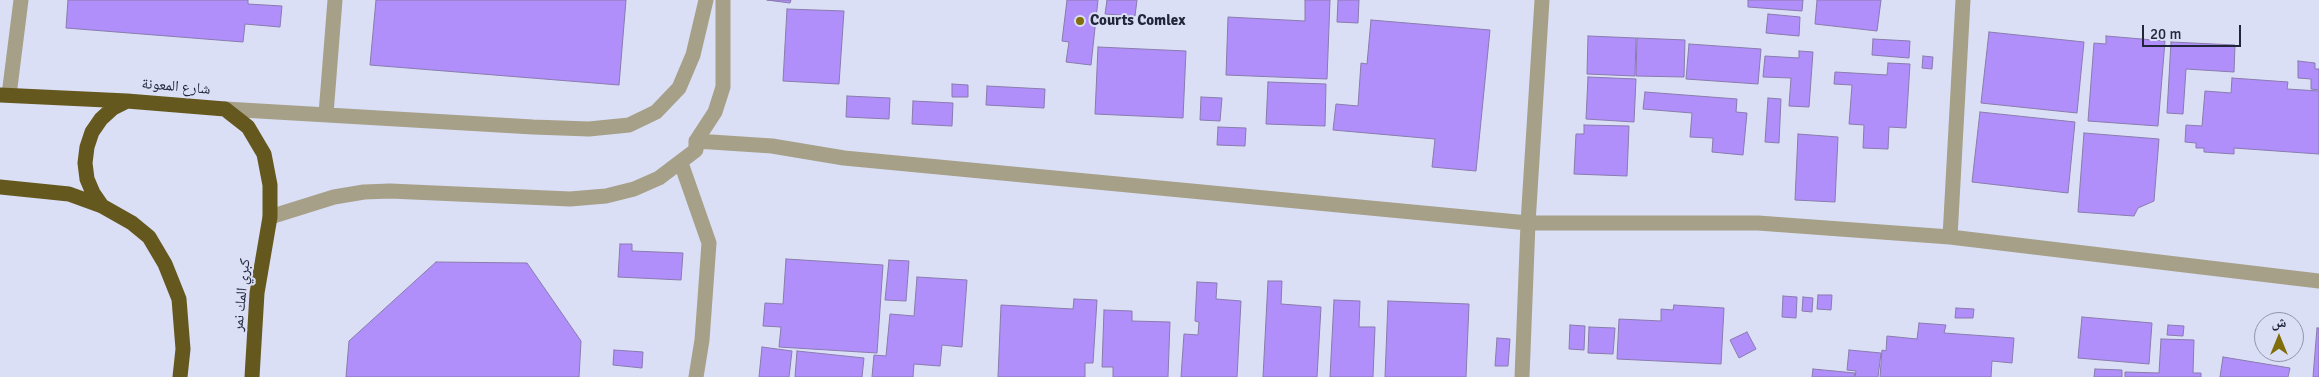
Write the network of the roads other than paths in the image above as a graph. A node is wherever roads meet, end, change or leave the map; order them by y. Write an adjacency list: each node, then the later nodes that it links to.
1 (21, 0): 7 (street)
2 (335, 0): 10 (street)
3 (706, 0): 10 (street)
4 (723, 0): 11 (street)
5 (1542, 0): 16 (street)
6 (1963, 0): 17 (street)
7 (4, 95): 8 (highway, شارع المعونة)
8 (126, 101): 9 (highway, شارع المعونة); 14 (highway)
9 (225, 109): 10 (street); 15 (highway, شارع المعونة)
10 (326, 114)
11 (696, 141): 12 (street); 16 (street)
12 (681, 163): 15 (street); 21 (street)
13 (0, 187): 14 (highway)
14 (102, 206): 19 (highway)
15 (270, 217): 20 (highway, كبري المك نمر)
16 (1528, 223): 17 (street); 22 (street)
17 (1950, 237): 18 (street)
18 (2319, 281)
19 (180, 377)
20 (252, 377)
21 (696, 377)
22 (1522, 377)

